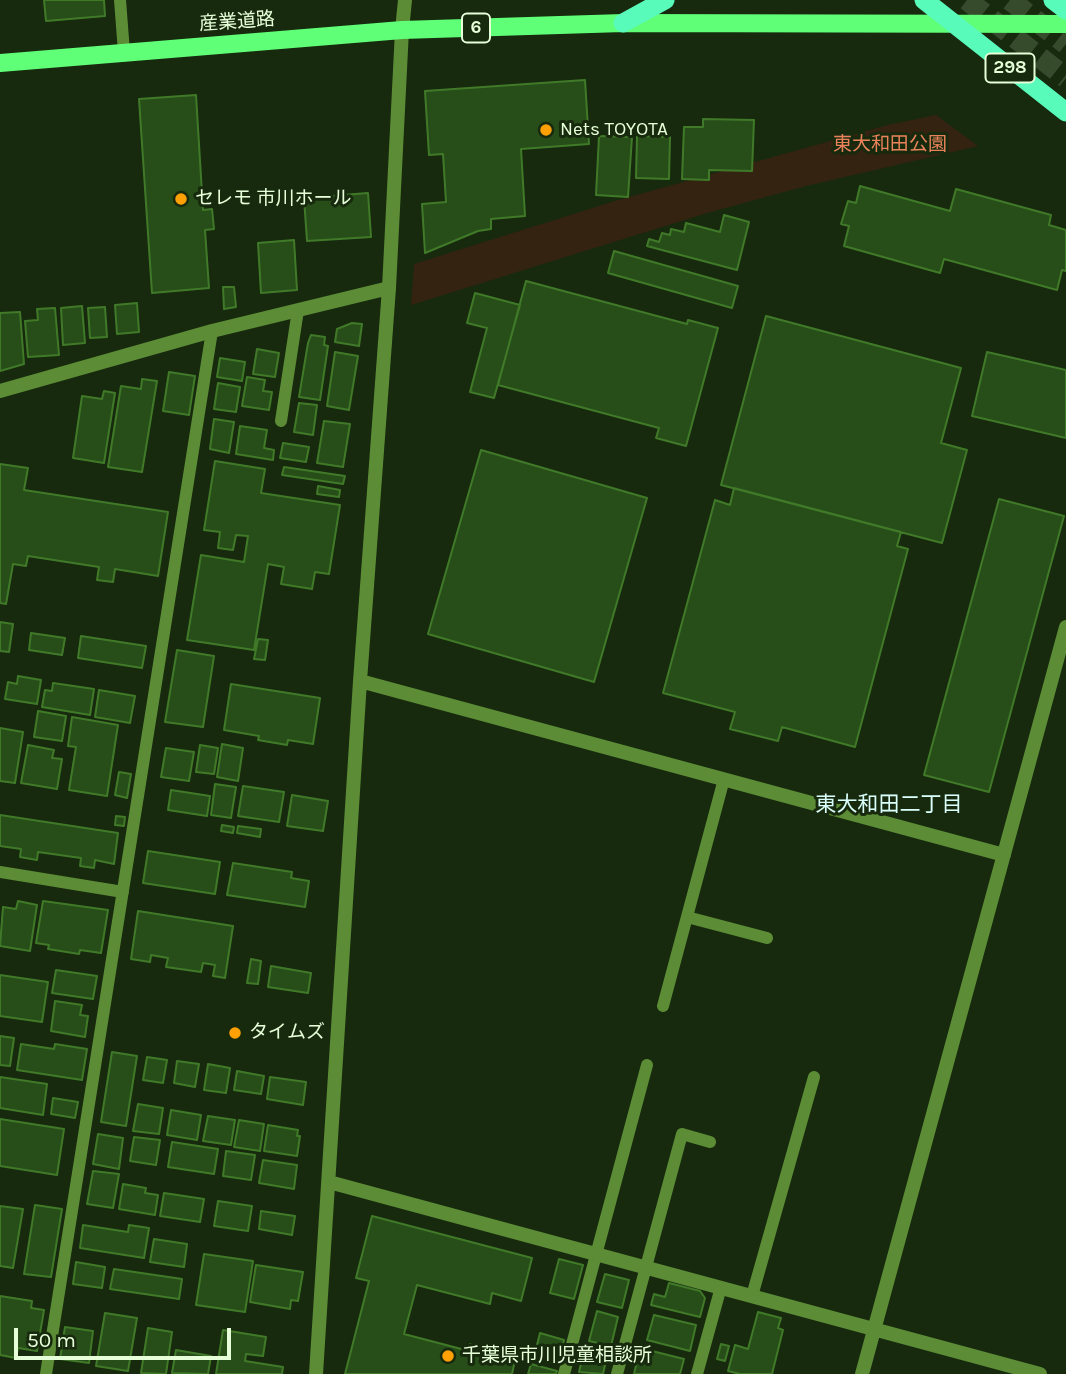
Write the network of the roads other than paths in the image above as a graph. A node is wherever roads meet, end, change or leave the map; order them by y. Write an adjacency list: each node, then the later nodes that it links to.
1 (120, 0): 11 (lane)
2 (405, 0): 10 (street)
3 (665, 0): 7 (highway)
4 (924, 0): 8 (highway, 298)
5 (1053, 0): 6 (highway)
6 (1066, 10)
7 (623, 23): 8 (main road, 産業道路 / 6); 10 (main road, 産業道路 / 6)
8 (954, 24): 9 (main road, 産業道路 / 6); 13 (highway, 298)
9 (1066, 24)
10 (402, 30): 11 (main road, 産業道路 / 6); 14 (street)
11 (124, 52): 12 (main road, 産業道路 / 6)
12 (0, 63)
13 (1066, 112)
14 (389, 288): 15 (street); 20 (street)
15 (298, 310): 16 (street); 18 (lane)
16 (212, 331): 17 (street); 24 (lane)
17 (0, 391)
18 (281, 421)
19 (1066, 627): 22 (street)
20 (360, 681): 21 (street); 31 (street)
21 (724, 779): 22 (street); 25 (lane)
22 (1004, 855): 36 (street)
23 (0, 872): 24 (lane)
24 (123, 892): 37 (lane)
25 (687, 917): 26 (lane); 27 (lane)
26 (767, 938)
27 (663, 1006)
28 (647, 1065): 32 (lane)
29 (814, 1077): 35 (lane)
30 (710, 1142): 33 (lane)
31 (329, 1182): 32 (street); 38 (street)
32 (597, 1253): 33 (street); 39 (lane)
33 (646, 1267): 34 (street); 40 (lane)
34 (721, 1287): 35 (street); 41 (lane)
35 (752, 1296): 36 (street)
36 (875, 1329): 42 (street); 43 (street)
37 (46, 1374)
38 (316, 1374)
39 (564, 1374)
40 (617, 1374)
41 (696, 1374)
42 (862, 1374)
43 (1040, 1374)

